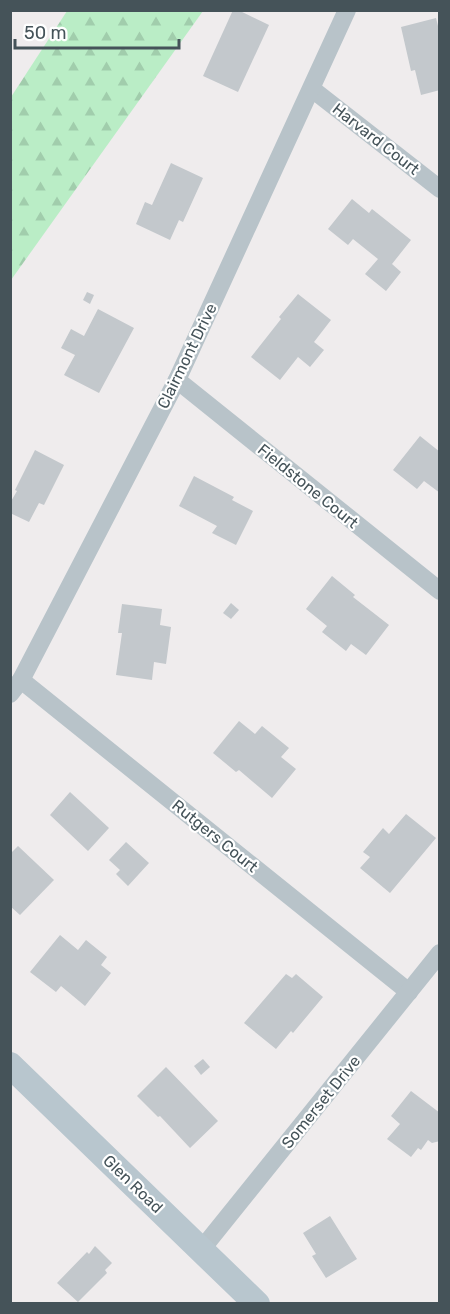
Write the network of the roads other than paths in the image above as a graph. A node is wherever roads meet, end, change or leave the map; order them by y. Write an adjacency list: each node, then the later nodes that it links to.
1 (347, 10): 2 (street, Clairmont Drive)
2 (312, 89): 3 (street, Harvard Court); 4 (street, Clairmont Drive)
3 (440, 189)
4 (177, 380): 5 (street, Fieldstone Court); 6 (street, Clairmont Drive)
5 (440, 591)
6 (16, 687): 8 (street, Rutgers Court)
7 (440, 953): 8 (street, Somerset Drive)
8 (409, 992): 10 (street, Somerset Drive)
9 (10, 1065): 10 (main road, Glen Road)
10 (201, 1250): 11 (main road, Glen Road)
11 (257, 1304)

